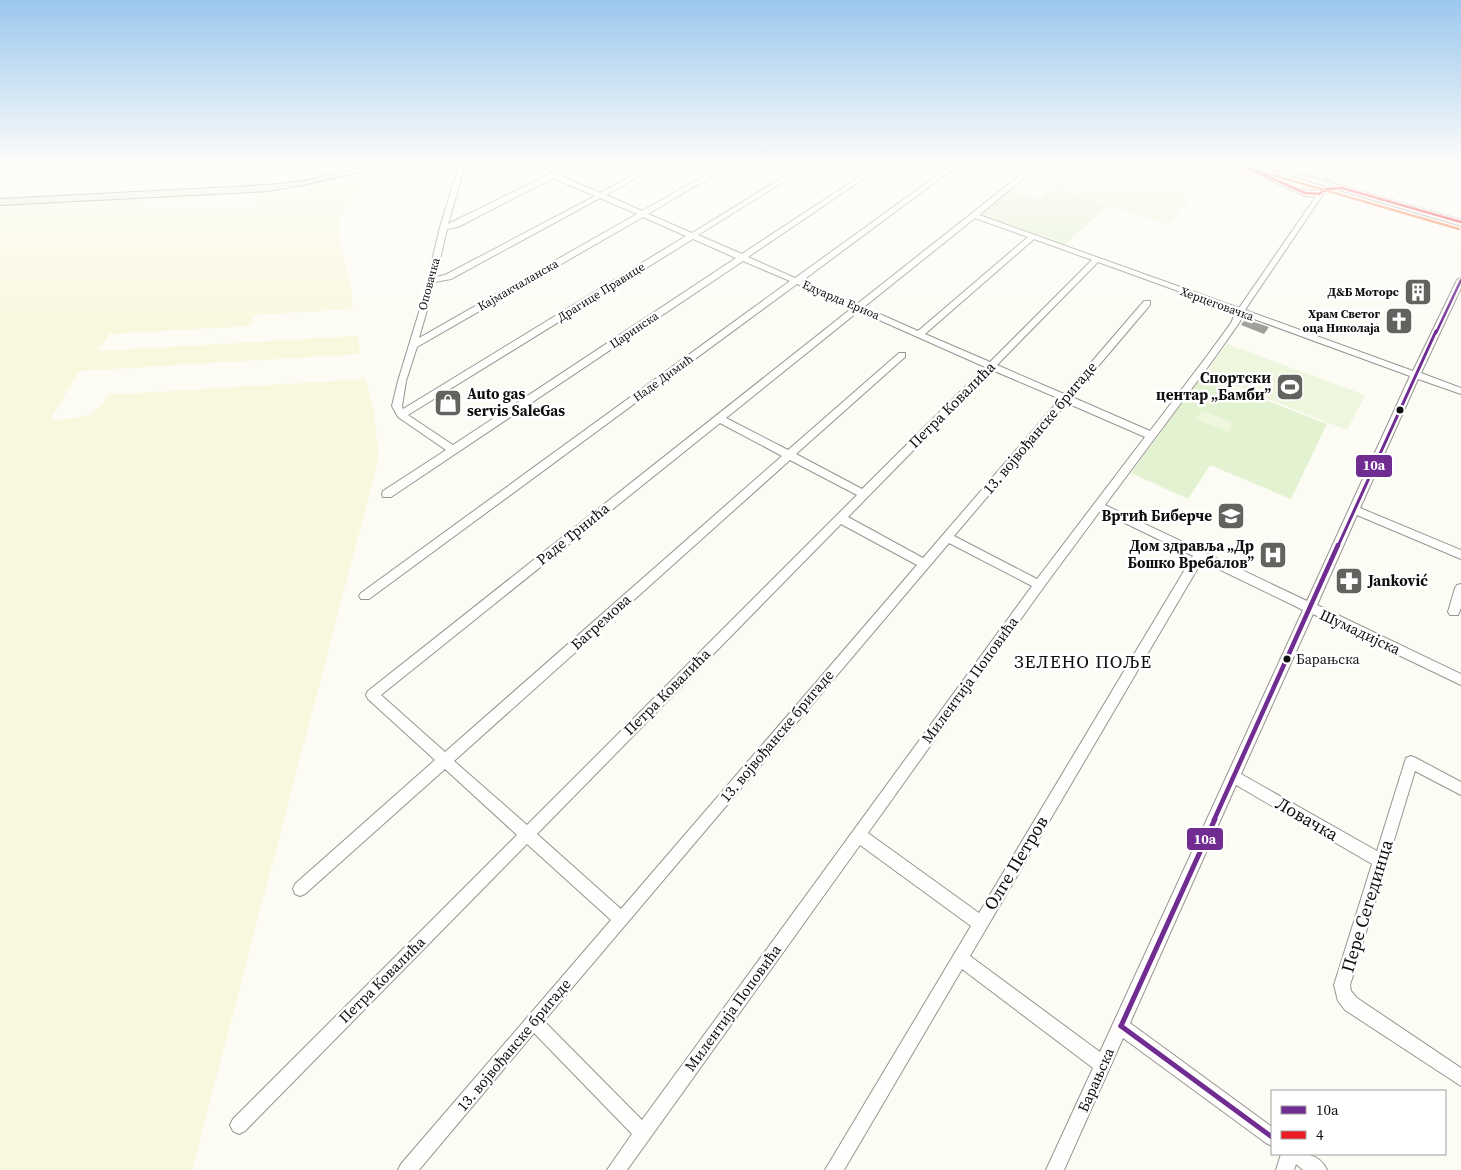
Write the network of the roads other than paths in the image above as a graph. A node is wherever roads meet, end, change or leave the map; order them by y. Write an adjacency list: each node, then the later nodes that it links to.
1 (446, 220): 12 (street, Оповачка)
2 (466, 220): 12 (street)
3 (556, 220): 18 (street)
4 (632, 220): 24 (street, Кајмакчаланска)
5 (655, 220): 13 (street, Едуарда Ериоа)
6 (719, 220): 13 (street, Драгице Правице)
7 (799, 220): 15 (street, Царинска)
8 (880, 220): 19 (street, Наде Димић)
9 (968, 220): 21 (street, Раде Трнића)
10 (987, 220): 14 (street, Херцеговачка)
11 (1303, 220): 22 (street, Милентија Поповића)
12 (444, 227): 18 (street, Оповачка)
13 (692, 236): 15 (street, Едуарда Ериоа); 30 (street, Драгице Правице)
14 (1033, 236): 16 (street, Херцеговачка); 23 (street)
15 (742, 257): 19 (street, Едуарда Ериоа); 33 (street, Царинска)
16 (1096, 260): 22 (street, Херцеговачка); 26 (street, Петра Ковалића)
17 (1461, 280): 27 (street, Барањска)
18 (431, 281): 24 (street, Оповачка)
19 (796, 281): 21 (street, Едуарда Ериоа); 46 (street, Наде Димић)
20 (1147, 303): 29 (street, 13. војвођанске бригаде)
21 (858, 308): 23 (street, Едуарда Ериоа); 31 (street, Раде Трнића)
22 (1240, 312): 27 (street, Херцеговачка); 32 (street, Милентија Поповића)
23 (920, 334): 26 (street, Едуарда Ериоа)
24 (412, 346): 30 (street, Оповачка)
25 (902, 355): 34 (street, Багремова)
26 (991, 366): 29 (street, Едуарда Ериоа); 36 (street, Петра Ковалића)
27 (1416, 374): 28 (street, Херцеговачка); 38 (street, Барањска)
28 (1461, 391)
29 (1066, 398): 32 (street, Едуарда Ериоа); 40 (street, 13. војвођанске бригаде)
30 (400, 415): 33 (street)
31 (719, 418): 34 (street); 50 (street, Раде Трнића)
32 (1152, 436): 37 (street, Милентија Поповића)
33 (453, 450): 35 (street, Царинска)
34 (789, 455): 36 (street); 50 (street, Багремова)
35 (387, 494)
36 (863, 494): 39 (street, Петра Ковалића)
37 (1098, 506): 42 (street, Шумадијска); 44 (street, Милентија Поповића)
38 (1354, 510): 41 (street); 47 (street, Барањска)
39 (840, 518): 43 (street); 53 (street, Петра Ковалића)
40 (947, 537): 43 (street, 13. војвођанске бригаде); 44 (street)
41 (1461, 555)
42 (1199, 556): 47 (street, Шумадијска); 58 (street, Олге Петров)
43 (924, 564): 57 (street, 13. војвођанске бригаде)
44 (1039, 585): 54 (street, Милентија Поповића)
45 (1461, 588): 48 (street)
46 (365, 596)
47 (1309, 608): 49 (street, Шумадијска); 51 (street, Барањска)
48 (1454, 612)
49 (1461, 680)
50 (445, 760): 53 (street, Раде Трнића); 56 (street, Багремова)
51 (1234, 776): 55 (street, Ловачка); 61 (street, Барањска)
52 (1461, 789): 55 (street, Пере Сегединца)
53 (527, 834): 57 (street, Раде Трнића); 64 (street, Петра Ковалића)
54 (858, 835): 58 (street); 65 (street, Милентија Поповића)
55 (1381, 861): 63 (street, Пере Сегединца)
56 (300, 889)
57 (622, 918): 60 (street, 13. војвођанске бригаде)
58 (980, 923): 59 (street, Олге Петров)
59 (960, 958): 62 (street); 71 (street, Олге Петров)
60 (534, 1022): 65 (street); 69 (street, 13. војвођанске бригаде)
61 (1121, 1026): 62 (street, Барањска); 66 (street)
62 (1103, 1065): 72 (street, Барањска)
63 (1461, 1078)
64 (239, 1125)
65 (643, 1133): 70 (street, Милентија Поповића)
66 (1271, 1136)
67 (1290, 1155): 73 (street)
68 (1297, 1155): 74 (street)
69 (407, 1170)
70 (616, 1170)
71 (834, 1170)
72 (1055, 1170)
73 (1285, 1170)
74 (1318, 1170)

